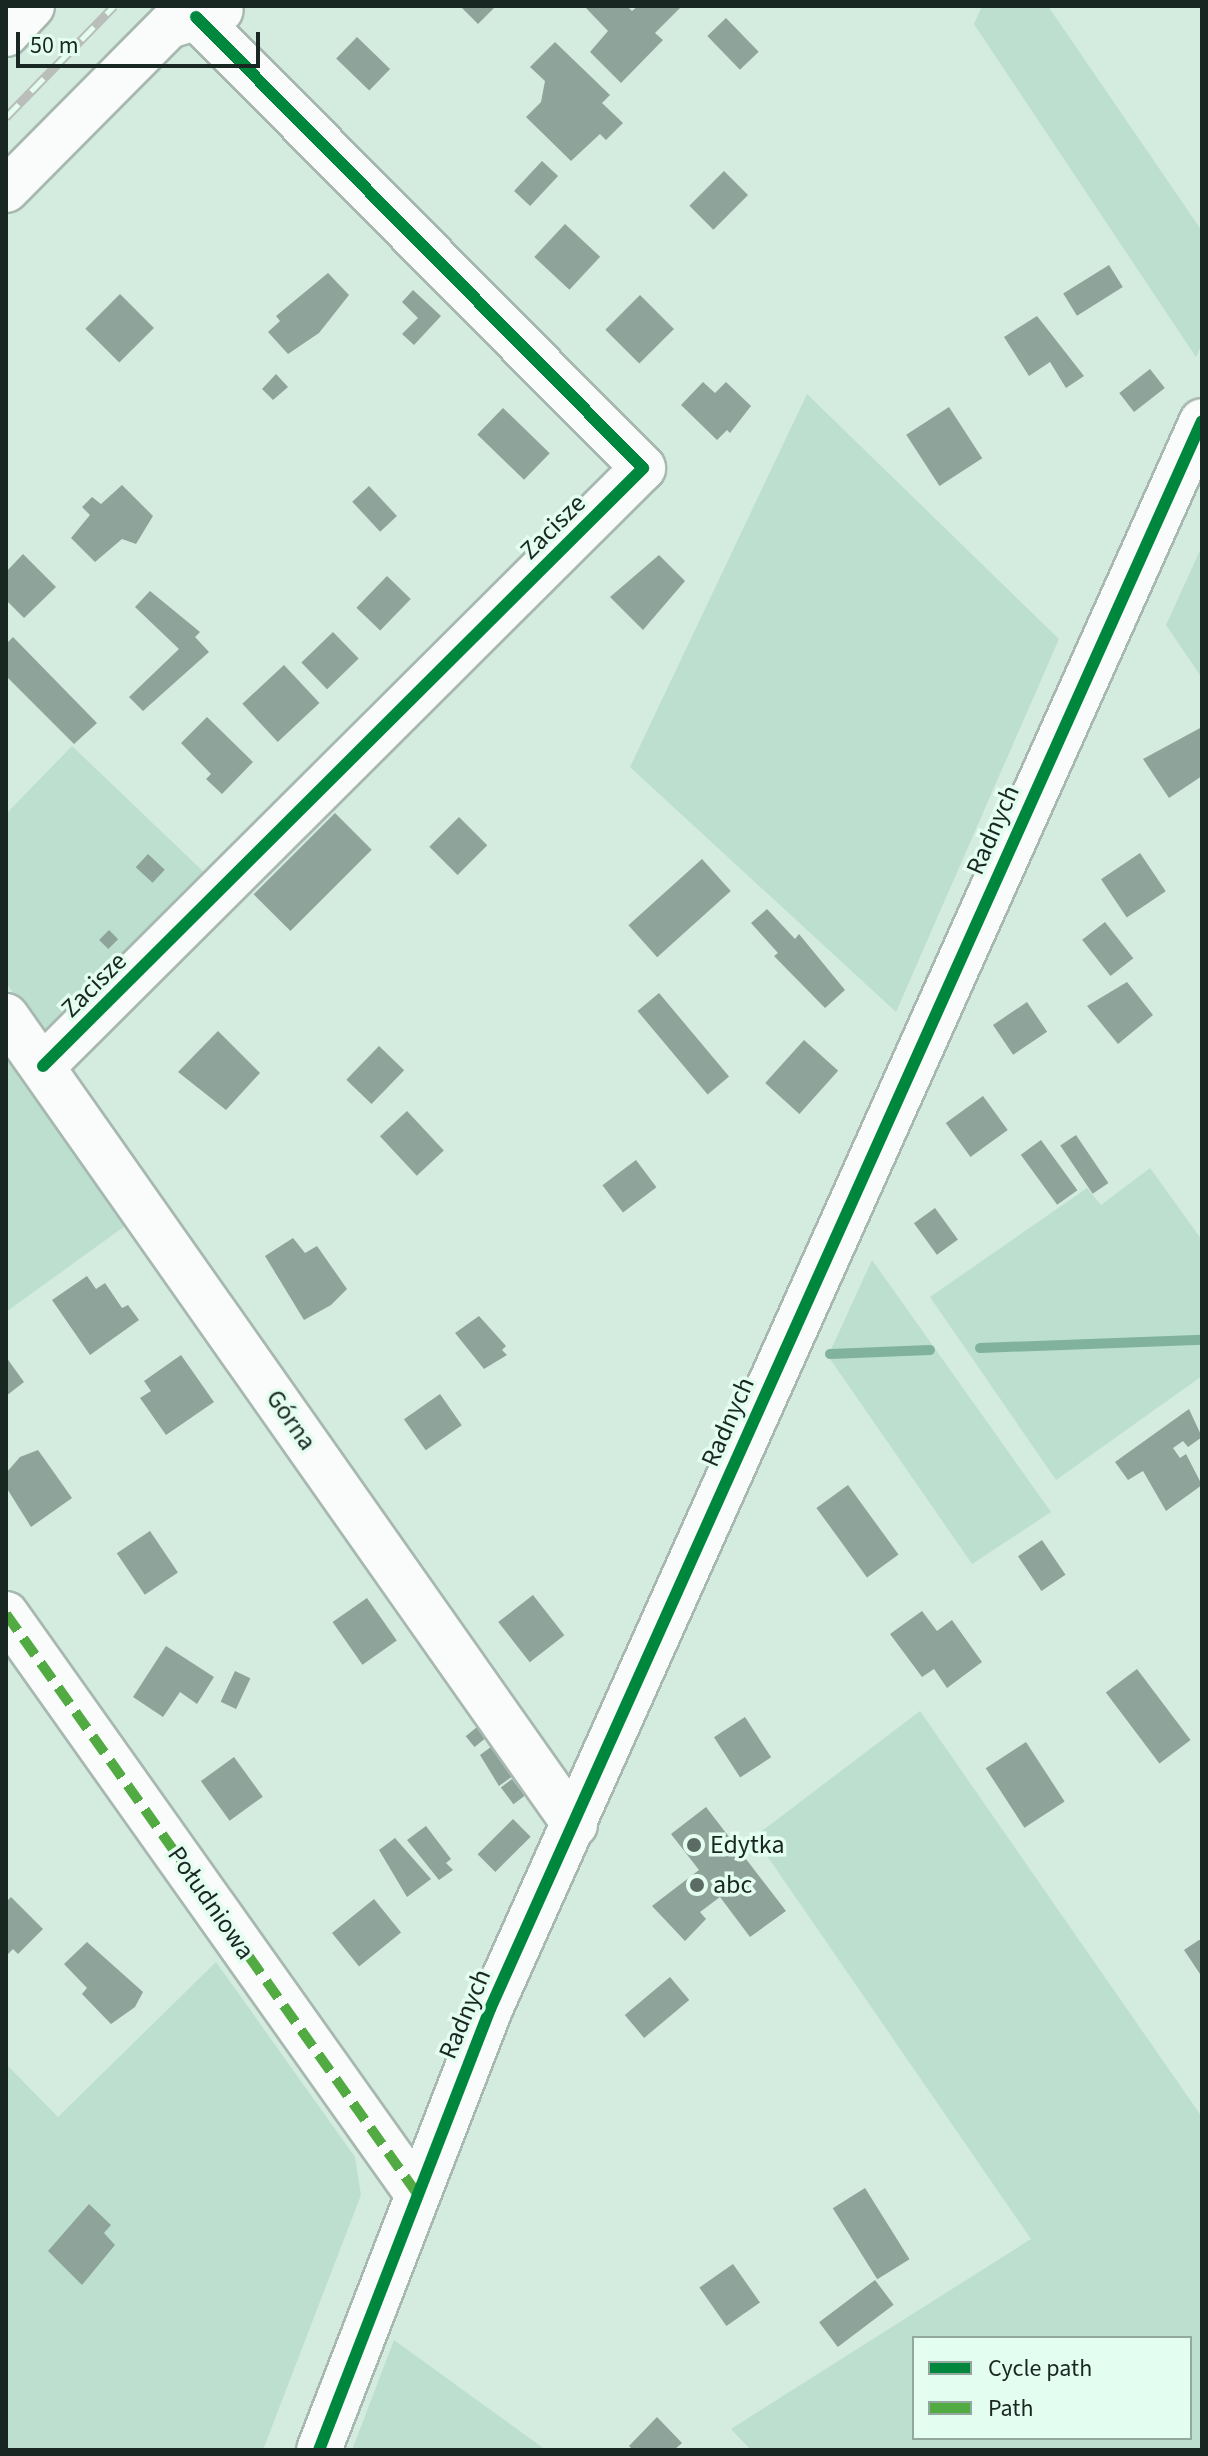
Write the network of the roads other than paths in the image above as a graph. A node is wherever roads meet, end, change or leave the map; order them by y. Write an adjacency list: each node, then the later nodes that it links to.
1 (32, 6): 3 (street)
2 (211, 12): 4 (street); 7 (street, Zacisze)
3 (6, 34)
4 (6, 190)
5 (1202, 421): 9 (street, Radnych)
6 (6, 1016): 7 (street, Górna)
7 (43, 1066): 9 (street, Górna)
8 (6, 1614): 10 (street, Południowa)
9 (575, 1825): 10 (street, Radnych)
10 (416, 2192): 11 (street, Radnych)
11 (319, 2450)

